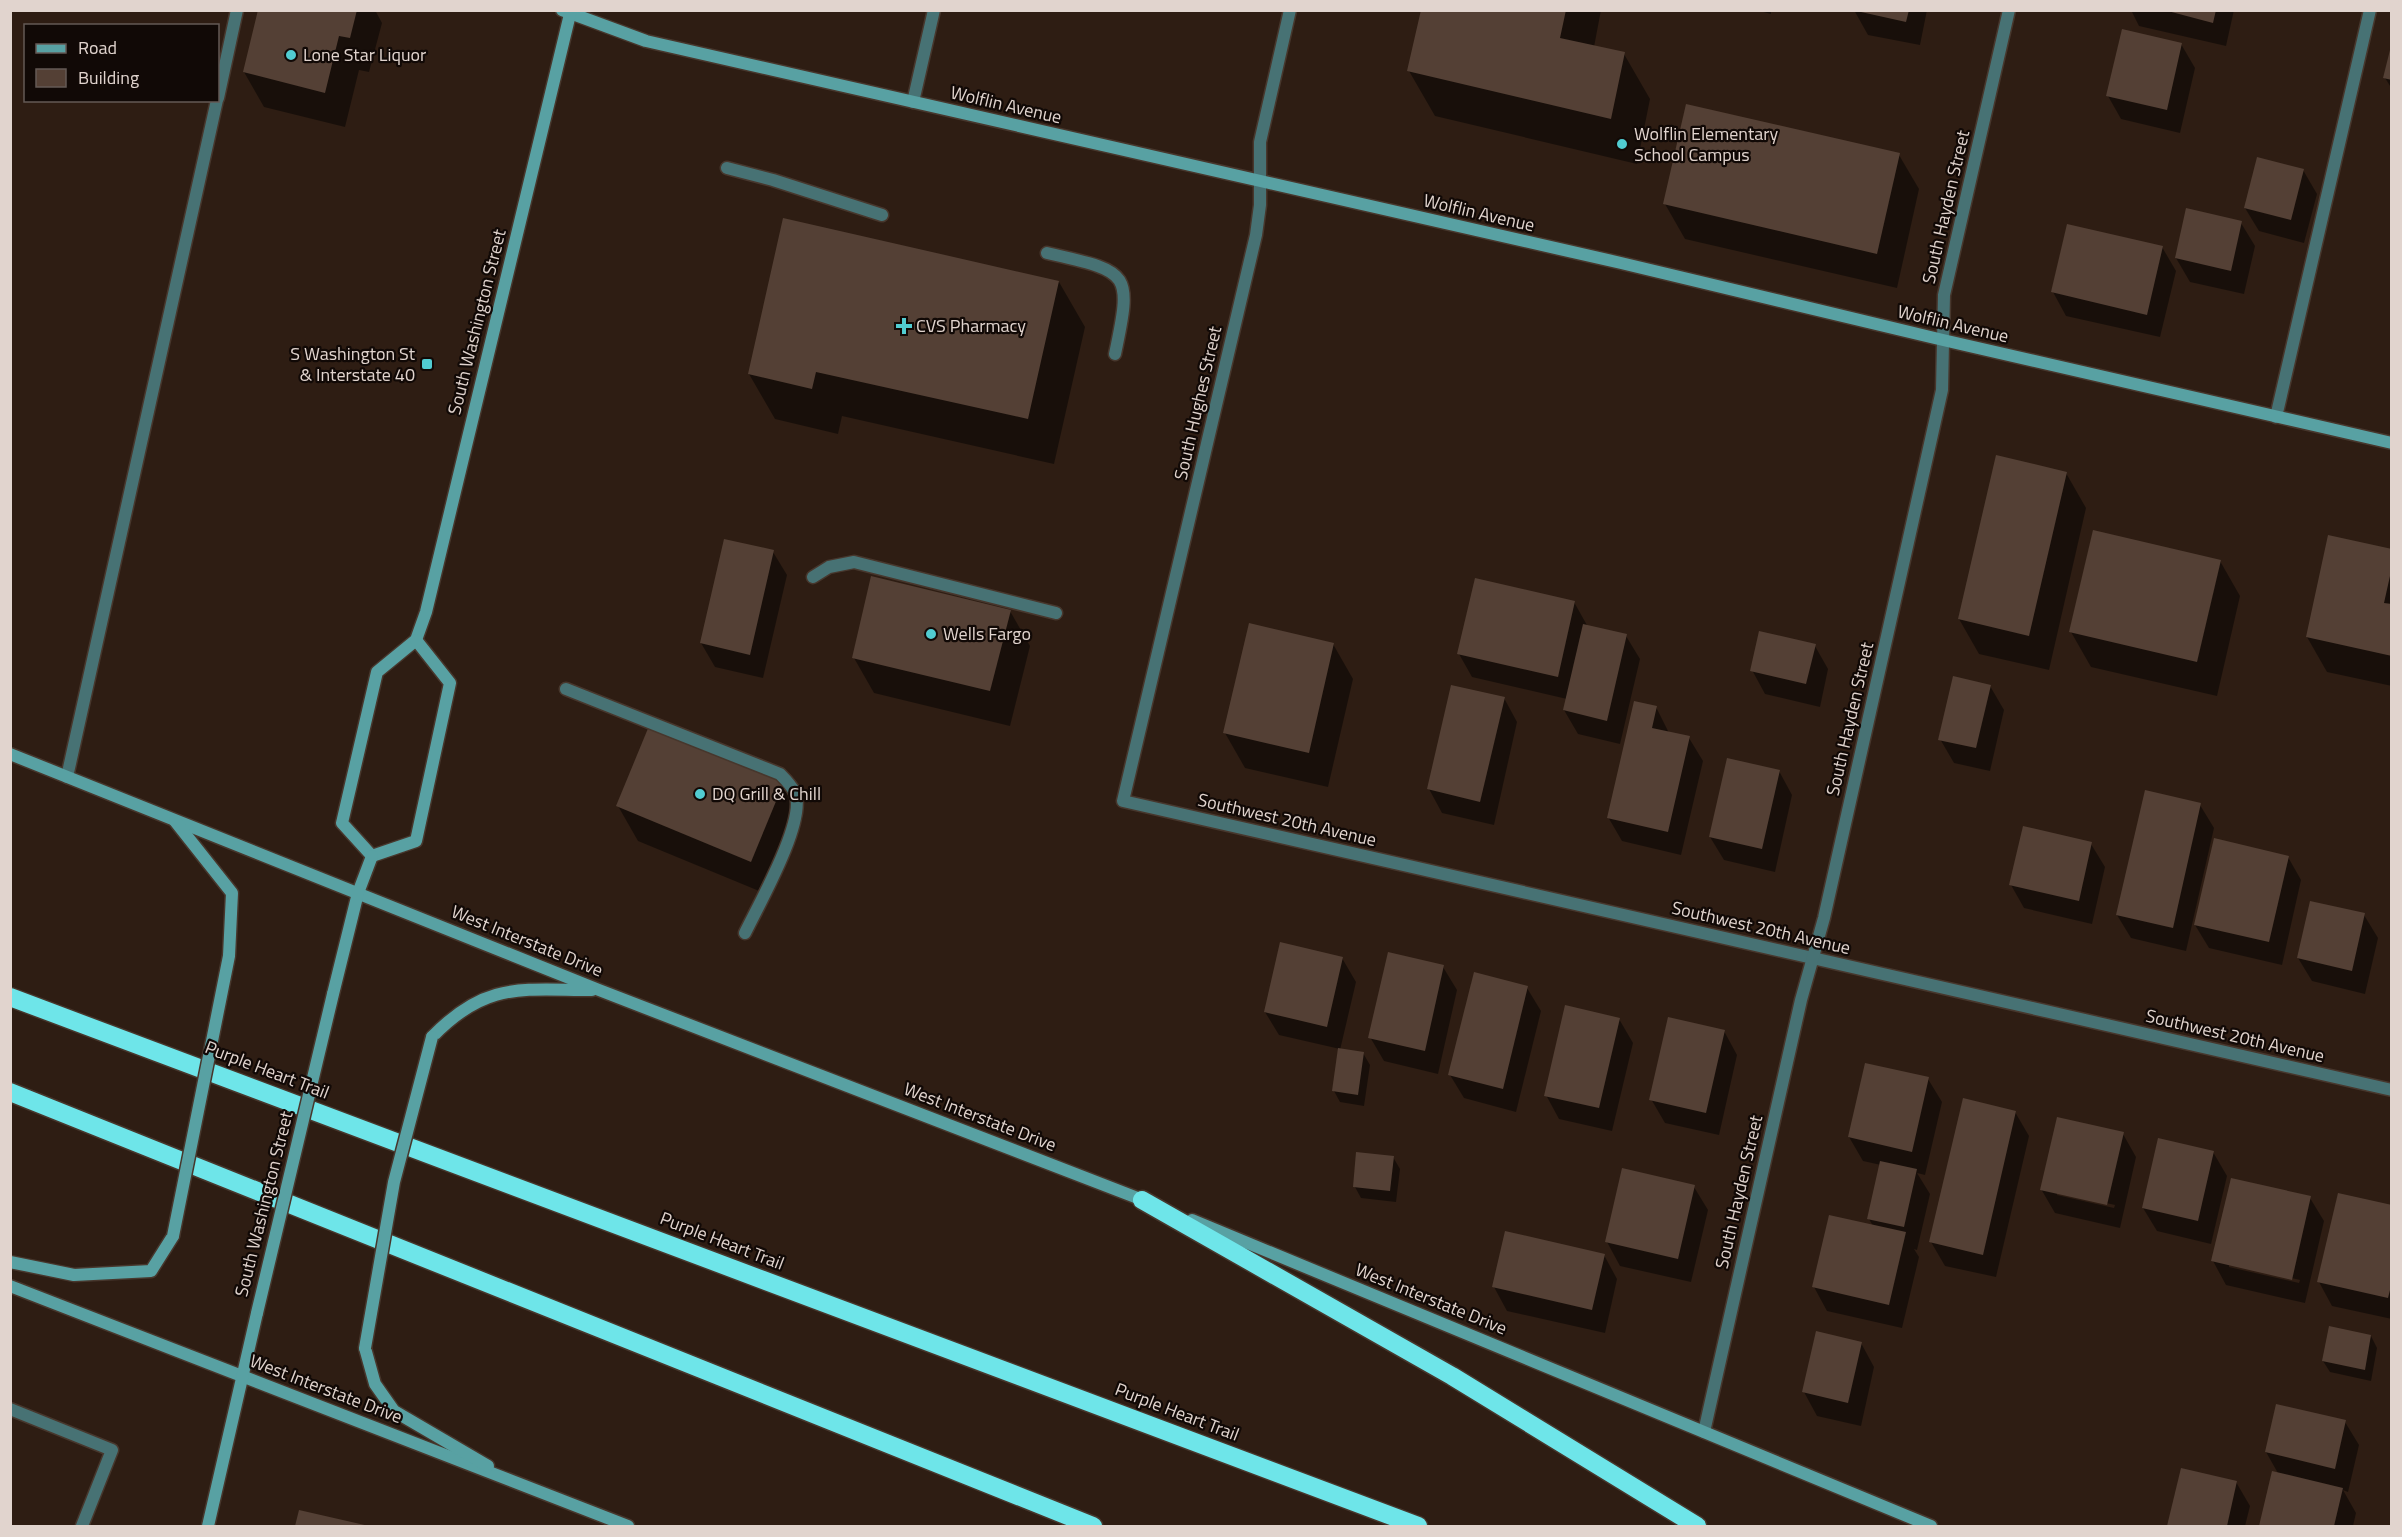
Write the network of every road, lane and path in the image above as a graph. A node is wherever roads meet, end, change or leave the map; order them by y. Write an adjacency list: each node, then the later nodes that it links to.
1 (237, 10): 7 (street)
2 (934, 10): 9 (street)
3 (1290, 10): 11 (street, South Hughes Street)
4 (2009, 10): 14 (street, South Hayden Street)
5 (2370, 10): 16 (street)
6 (567, 12): 9 (main road, Wolflin Avenue); 20 (main road, South Washington Street)
7 (219, 90)
8 (216, 102): 23 (street)
9 (913, 102): 11 (main road, Wolflin Avenue)
10 (728, 168): 12 (street)
11 (1260, 182): 14 (main road, Wolflin Avenue); 24 (street, South Hughes Street)
12 (882, 215)
13 (1047, 253): 15 (street)
14 (1942, 340): 16 (main road, Wolflin Avenue); 29 (street, South Hayden Street)
15 (1115, 354)
16 (2276, 417): 17 (main road, Wolflin Avenue)
17 (2391, 443)
18 (813, 577): 19 (street)
19 (1056, 613)
20 (416, 640): 26 (main road); 26 (main road)
21 (566, 689): 28 (street)
22 (10, 754): 23 (main road, West Interstate Drive)
23 (67, 777): 25 (main road, West Interstate Drive)
24 (1123, 801): 29 (street, Southwest 20th Avenue)
25 (174, 821): 27 (main road, West Interstate Drive); 35 (main road, bridge)
26 (372, 856): 27 (main road, South Washington Street)
27 (358, 892): 30 (main road, West Interstate Drive); 37 (main road, South Washington Street, bridge)
28 (745, 933)
29 (1813, 958): 32 (street, Southwest 20th Avenue); 39 (street, South Hayden Street)
30 (599, 990): 34 (main road, West Interstate Drive); 40 (main road, bridge)
31 (10, 997): 45 (highway, Purple Heart Trail)
32 (2391, 1090)
33 (10, 1092): 44 (highway)
34 (1142, 1200): 39 (main road, West Interstate Drive); 46 (highway)
35 (10, 1262)
36 (10, 1286): 37 (main road, West Interstate Drive)
37 (242, 1376): 40 (main road, West Interstate Drive); 42 (main road, South Washington Street)
38 (10, 1409): 41 (street)
39 (1704, 1432): 47 (main road, West Interstate Drive)
40 (522, 1485): 43 (main road, West Interstate Drive)
41 (82, 1527)
42 (208, 1527)
43 (628, 1527)
44 (1093, 1527)
45 (1418, 1527)
46 (1697, 1527)
47 (1931, 1527)

